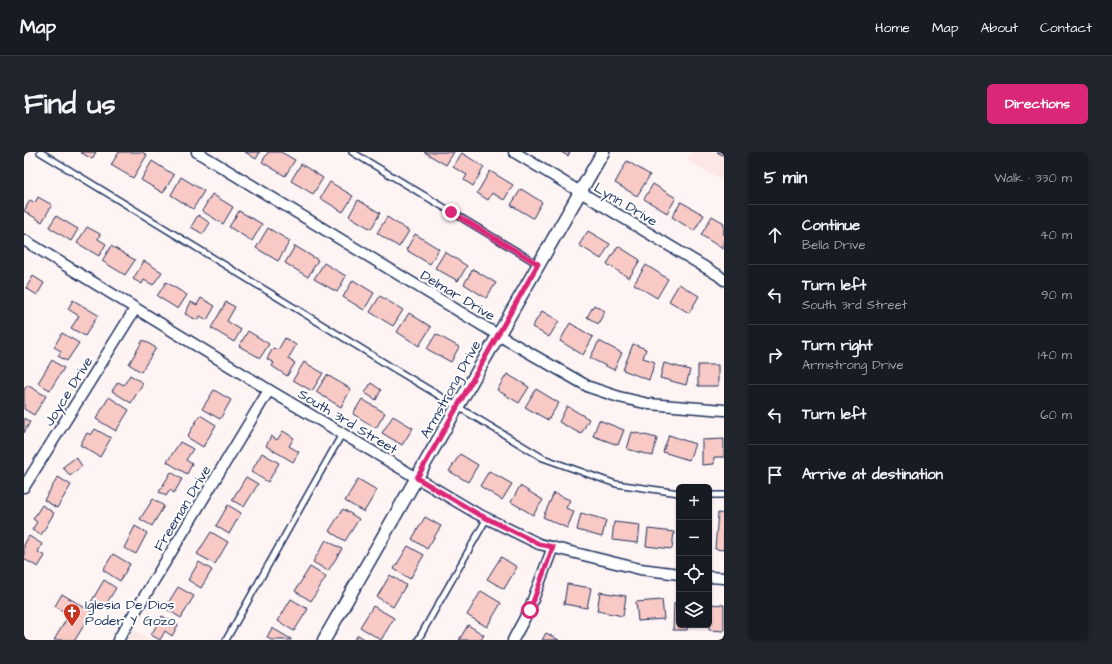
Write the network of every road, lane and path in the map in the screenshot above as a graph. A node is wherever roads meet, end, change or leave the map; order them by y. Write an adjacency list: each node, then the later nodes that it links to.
1 (40, 152): 13 (lane)
2 (197, 152): 11 (street, Delmar Drive)
3 (352, 152): 8 (lane)
4 (514, 152): 6 (street, Lynn Drive)
5 (603, 152): 6 (street, Armstrong Drive)
6 (580, 192): 8 (street, Armstrong Drive); 9 (street, Lynn Drive)
7 (24, 240): 10 (street, South 3rd Street)
8 (538, 264): 11 (street, Armstrong Drive)
9 (724, 280)
10 (135, 309): 12 (street, South 3rd Street); 17 (street, Joyce Drive)
11 (498, 335): 13 (street, Armstrong Drive); 14 (street, Delmar Drive)
12 (269, 390): 15 (street, South 3rd Street); 26 (street, Freeman Drive)
13 (458, 406): 16 (street, Armstrong Drive); 18 (lane)
14 (724, 410)
15 (342, 434): 16 (street, South 3rd Street); 27 (lane)
16 (417, 478): 21 (street, South 3rd Street); 28 (street, Armstrong Drive)
17 (24, 487)
18 (676, 493)
19 (712, 495): 20 (lane)
20 (724, 495)
21 (487, 518): 22 (street, South 3rd Street); 29 (lane)
22 (553, 547): 23 (street, South 3rd Street); 30 (street)
23 (676, 574)
24 (712, 577): 25 (street)
25 (724, 578)
26 (118, 640)
27 (226, 640)
28 (324, 640)
29 (418, 640)
30 (513, 640)

